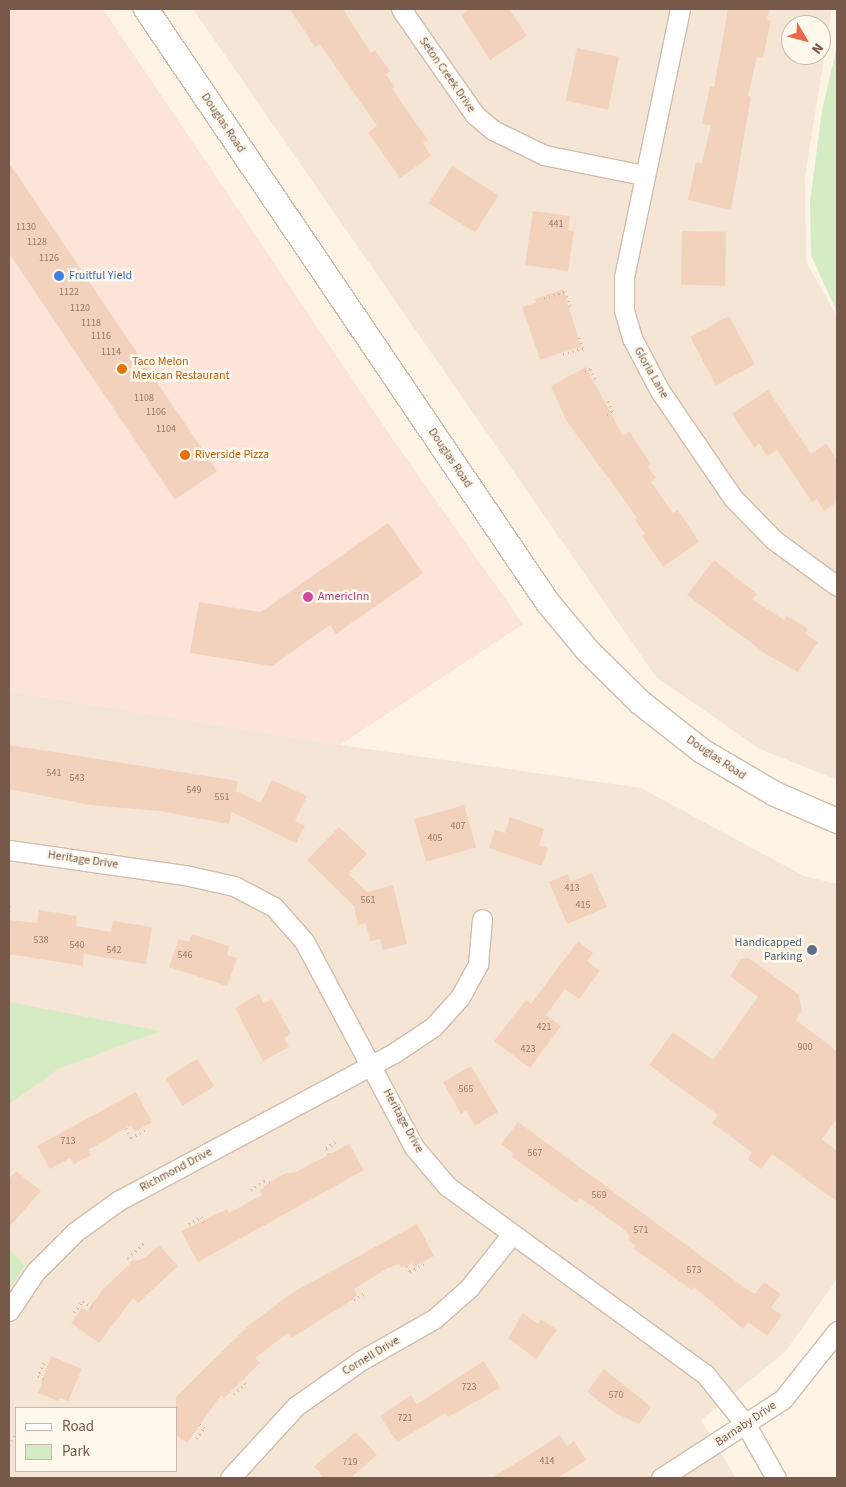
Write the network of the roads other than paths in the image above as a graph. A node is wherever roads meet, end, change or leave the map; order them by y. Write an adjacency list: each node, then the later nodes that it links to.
1 (146, 9): 6 (street, Douglas Road)
2 (401, 9): 4 (street, Seton Creek Drive)
3 (680, 9): 4 (street, Gloria Lane)
4 (643, 176): 5 (street, Gloria Lane)
5 (837, 586)
6 (837, 821)
7 (9, 850): 9 (street, Heritage Drive)
8 (482, 919): 9 (street, Richmond Drive)
9 (372, 1064): 10 (street, Heritage Drive); 11 (street, Richmond Drive)
10 (512, 1234): 13 (street, Heritage Drive); 14 (street, Cornell Drive)
11 (9, 1311)
12 (837, 1331): 13 (street, Barnaby Drive)
13 (746, 1425): 15 (street, Barnaby Drive); 16 (street, Heritage Drive)
14 (230, 1478)
15 (661, 1478)
16 (776, 1478)

